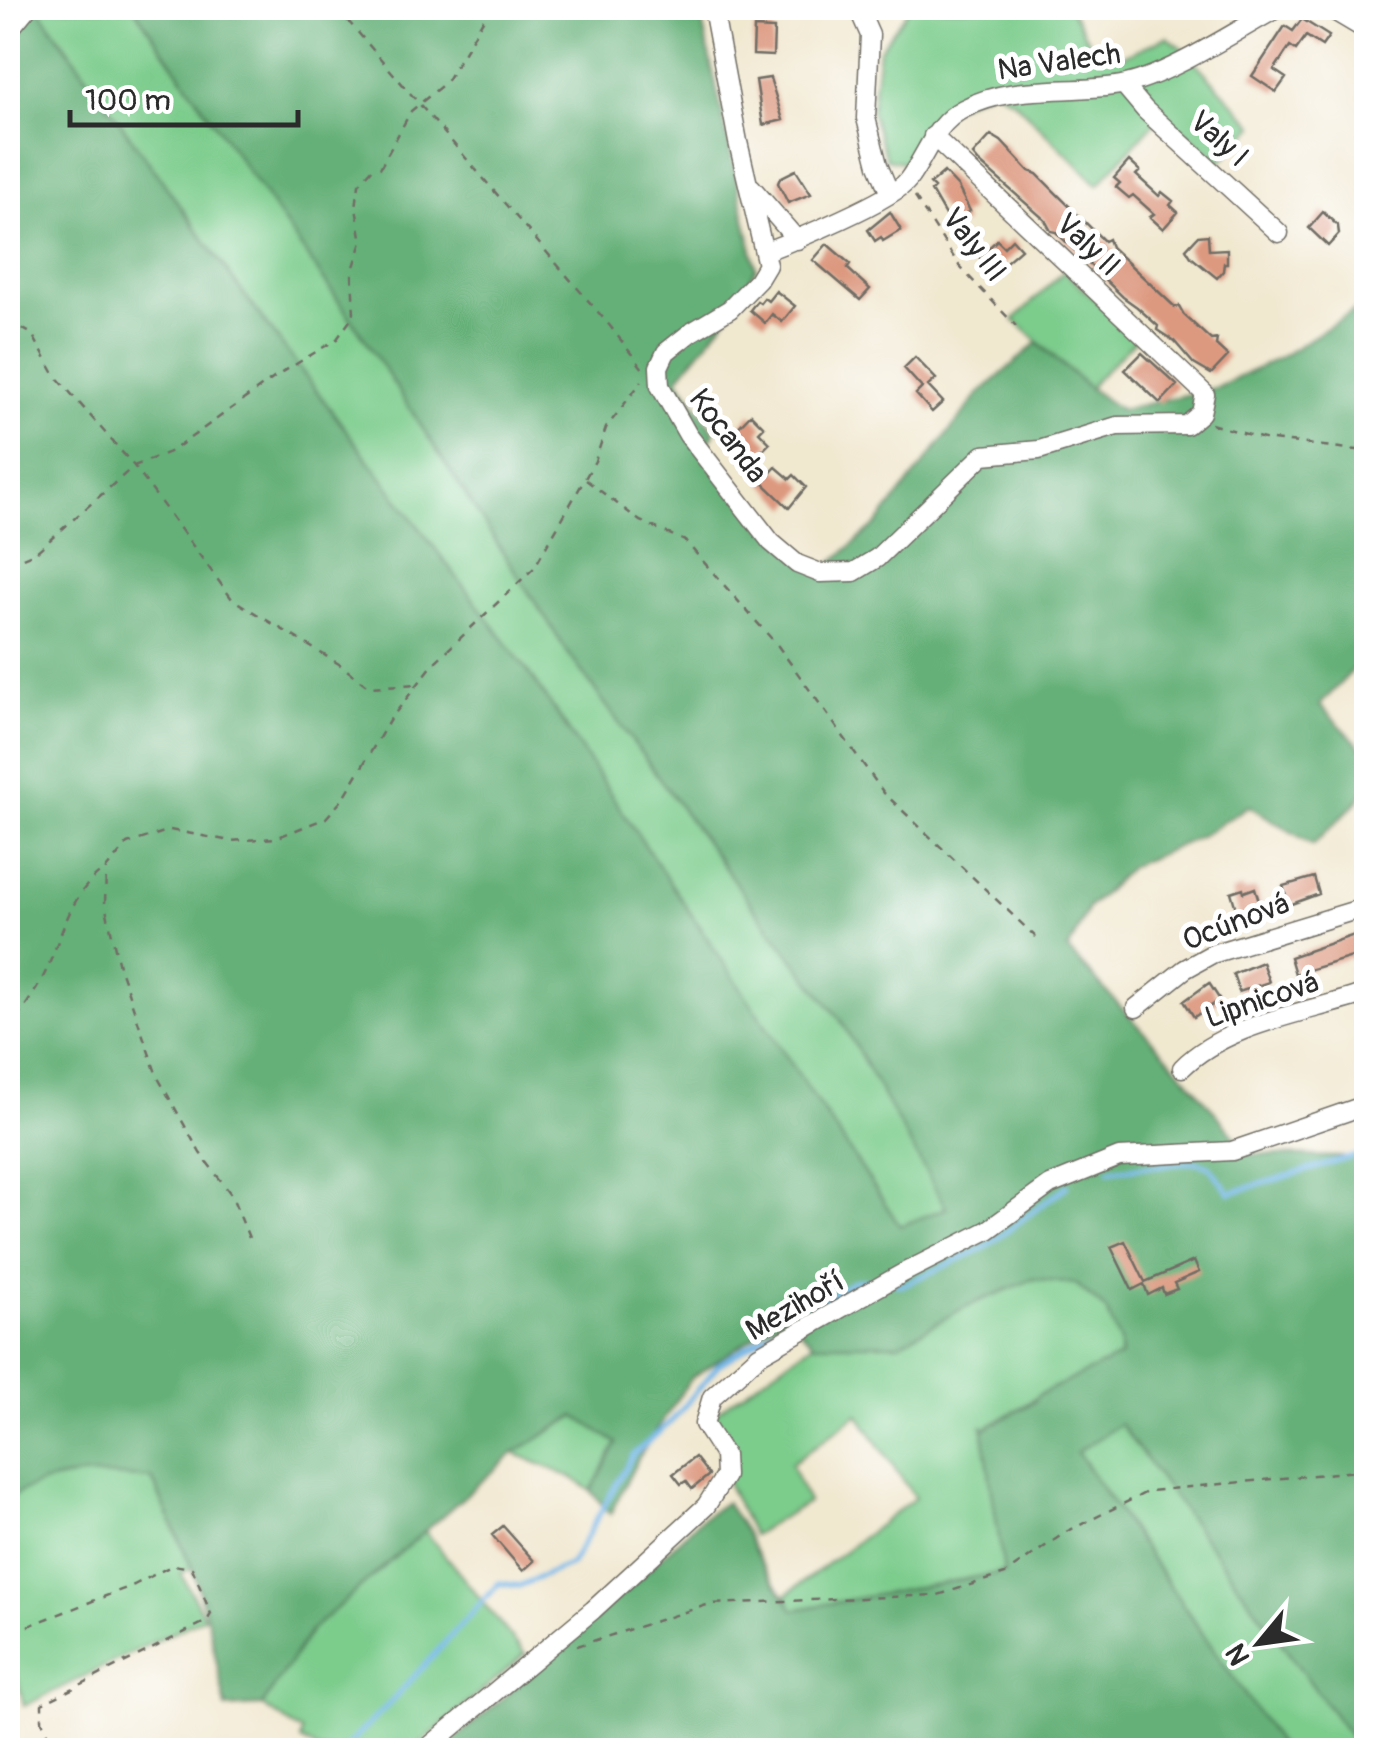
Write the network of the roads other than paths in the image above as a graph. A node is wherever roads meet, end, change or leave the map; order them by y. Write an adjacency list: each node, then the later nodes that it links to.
1 (27, 8): 7 (street)
2 (714, 8): 10 (street)
3 (858, 8): 11 (street)
4 (1278, 8): 8 (street, Na Valech)
5 (1329, 8): 6 (street)
6 (1366, 30)
7 (8, 31)
8 (1124, 84): 9 (street, Na Valech); 12 (street, Valy I)
9 (934, 136): 11 (street, Na Valech); 15 (street, Valy II)
10 (747, 183): 13 (street); 14 (street)
11 (890, 194): 13 (street, Na Valech)
12 (1279, 233)
13 (797, 240): 14 (street, Na Valech)
14 (766, 251): 15 (street, Kocanda)
15 (1195, 420)
16 (1366, 907): 18 (street, Ocúnová)
17 (1366, 993): 19 (street, Lipnicová)
18 (1136, 1008)
19 (1182, 1068)
20 (1366, 1105): 21 (street, Mezihoří)
21 (425, 1750)

